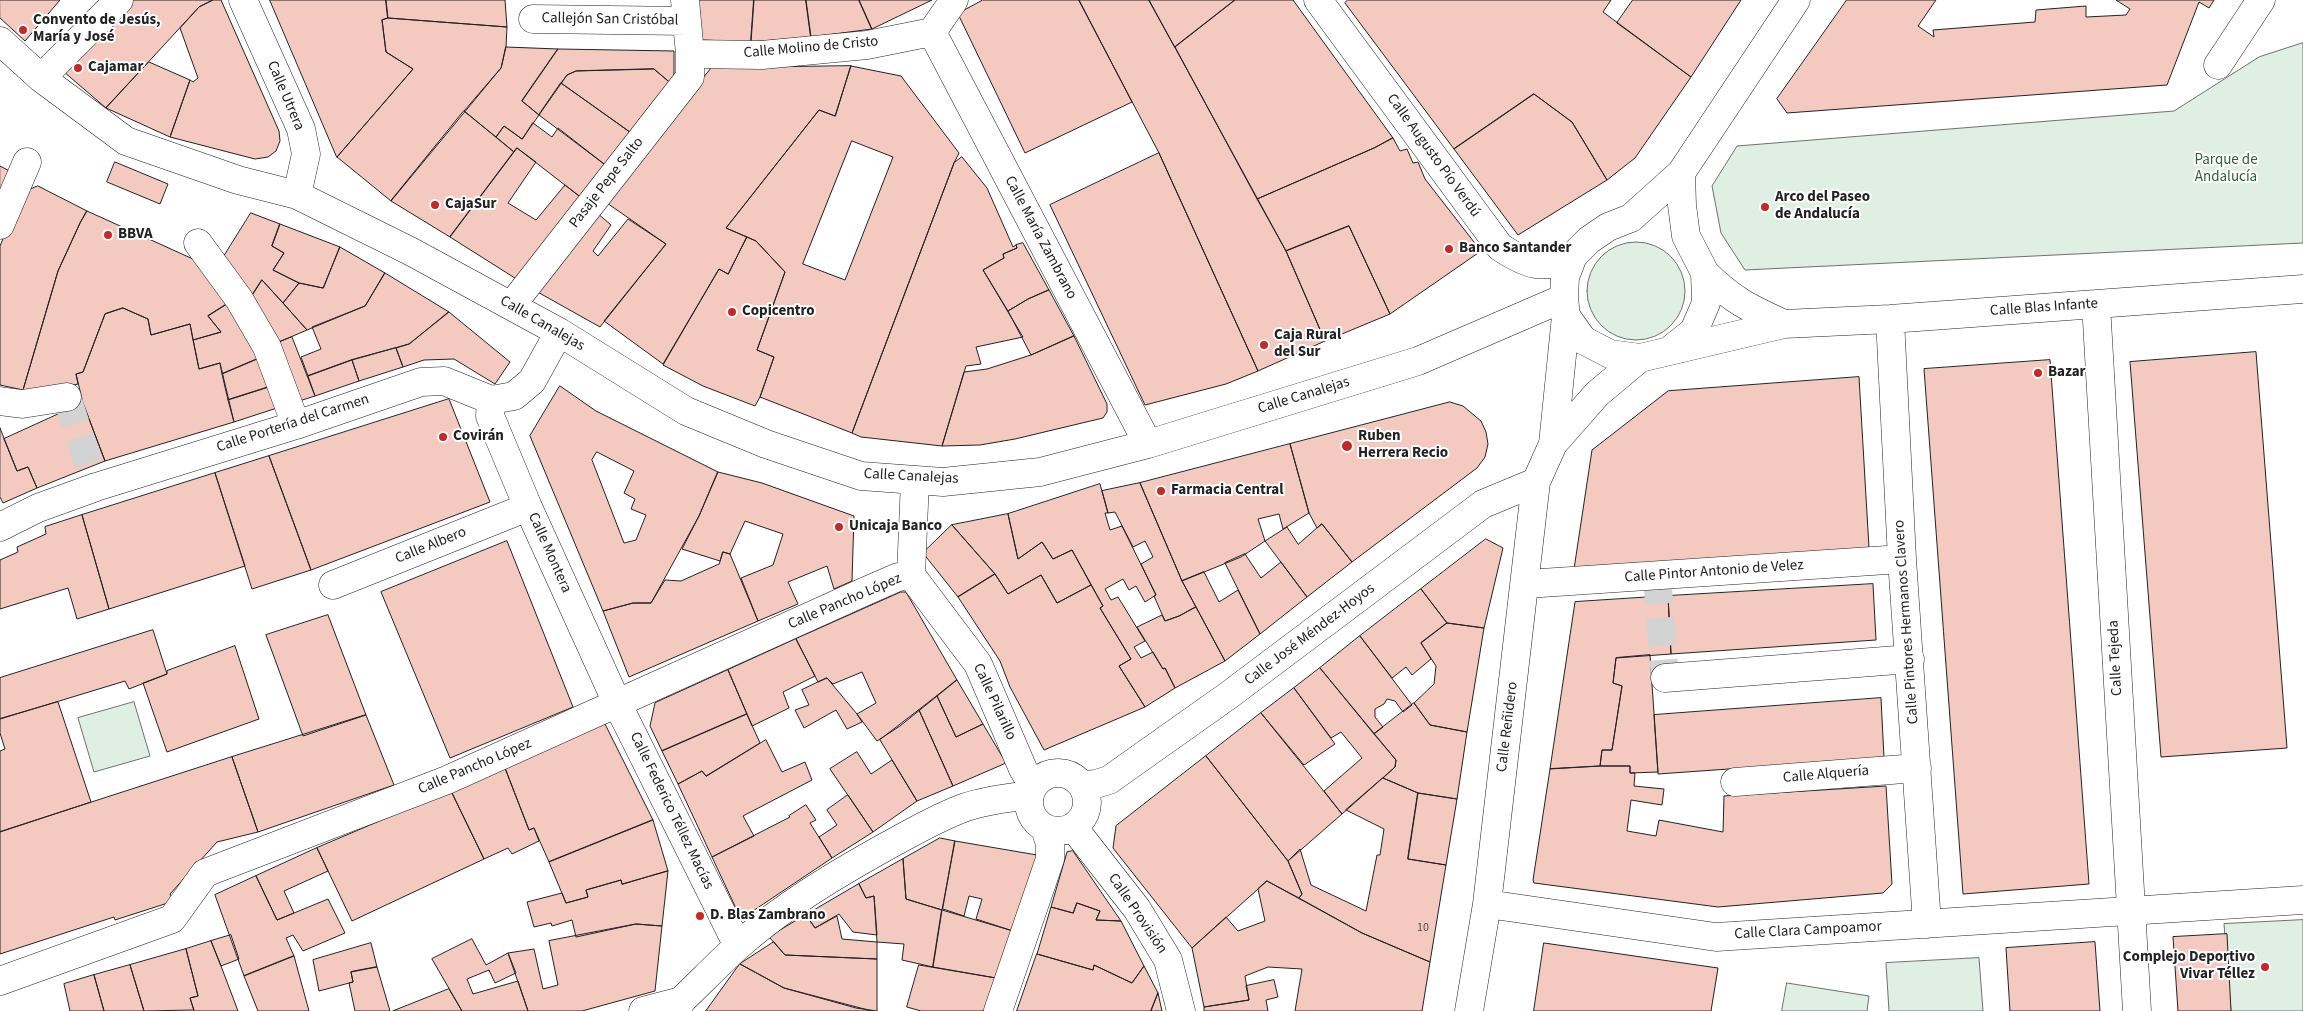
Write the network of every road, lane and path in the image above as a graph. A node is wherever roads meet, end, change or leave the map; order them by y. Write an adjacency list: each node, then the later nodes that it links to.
1 (120, 0): 13 (street)
2 (243, 0): 16 (street, Calle Utrera)
3 (954, 0): 9 (street)
4 (1318, 0): 21 (street, Calle Augusto Pío Verdú)
5 (1796, 0): 15 (street)
6 (2261, 0): 12 (street)
7 (686, 11): 8 (street, Callejón San Cristóbal); 11 (street, Pasaje Pepe Salto)
8 (533, 19)
9 (932, 32): 11 (street, Calle Molino de Cristo); 36 (street, Calle María Zambrano)
10 (0, 41): 13 (street, Calle Canalejas)
11 (690, 54): 25 (street, Pasaje Pepe Salto)
12 (2218, 65)
13 (41, 78): 16 (street, Calle Canalejas)
14 (27, 162): 18 (street)
15 (1681, 173): 17 (street); 19 (street)
16 (297, 195): 25 (street, Calle Canalejas)
17 (1631, 218): 19 (street); 21 (street)
18 (0, 225)
19 (1686, 236): 22 (street)
20 (198, 243): 35 (street)
21 (1574, 256): 26 (street)
22 (1705, 273): 28 (street, Calle Blas Infante); 30 (street)
23 (2303, 289): 24 (street, Calle Blas Infante)
24 (2096, 304): 27 (street, Calle Blas Infante); 57 (street, Calle Tejeda)
25 (511, 306): 29 (street, Calle Canalejas)
26 (1565, 307): 31 (street); 36 (street, Calle Canalejas); 37 (street, Calle Reñidero)
27 (1890, 319): 28 (street, Calle Blas Infante); 42 (street, Calle Pintores Hermanos Clavero)
28 (1784, 324): 30 (street, Calle Blas Infante)
29 (559, 332): 33 (street); 38 (street, Calle Canalejas)
30 (1666, 353): 31 (street)
31 (1640, 358): 37 (street, Calle Reñidero)
32 (67, 396): 34 (street)
33 (491, 400): 35 (street, Calle Portería del Carmen); 40 (street, Calle Montera)
34 (0, 401)
35 (296, 424): 41 (street, Calle Portería del Carmen)
36 (1148, 444): 38 (street, Calle Canalejas)
37 (1552, 444): 39 (street, Calle Reñidero)
38 (915, 480): 43 (street)
39 (1536, 482): 44 (street, Calle Reñidero); 51 (street, Calle José Méndez-Hoyos)
40 (528, 507): 45 (street, Calle Albero); 48 (street, Calle Montera)
41 (0, 527)
42 (1902, 559): 44 (street, Calle Pintor Antonio de Velez); 46 (street, Calle Pintores Hermanos Clavero)
43 (911, 575): 48 (street, Calle Pancho López); 52 (street, Calle Pilarillo)
44 (1526, 584): 56 (street, Calle Reñidero)
45 (333, 585)
46 (1910, 658): 47 (street); 49 (street, Calle Pintores Hermanos Clavero)
47 (1665, 678)
48 (617, 703): 59 (street, Calle Federico Téllez Macías); 60 (street, Calle Pancho López)
49 (1917, 768): 50 (street, Calle Alquería); 58 (street, Calle Pintores Hermanos Clavero)
50 (1735, 782)
51 (1083, 785): 52 (street); 53 (street)
52 (1031, 791): 54 (street); 59 (street)
53 (1073, 827): 54 (street); 64 (street, Calle Provisión)
54 (1045, 828): 63 (street)
55 (2303, 900): 57 (street, Calle Clara Campoamor)
56 (1487, 904): 58 (street, Calle Clara Campoamor); 65 (street, Calle Reñidero)
57 (2130, 910): 58 (street, Calle Clara Campoamor); 66 (street, Calle Tejeda)
58 (1927, 924)
59 (738, 946): 61 (street)
60 (0, 981)
61 (679, 1006): 62 (street)
62 (643, 1011)
63 (998, 1011)
64 (1181, 1011)
65 (1470, 1011)
66 (2137, 1011)

